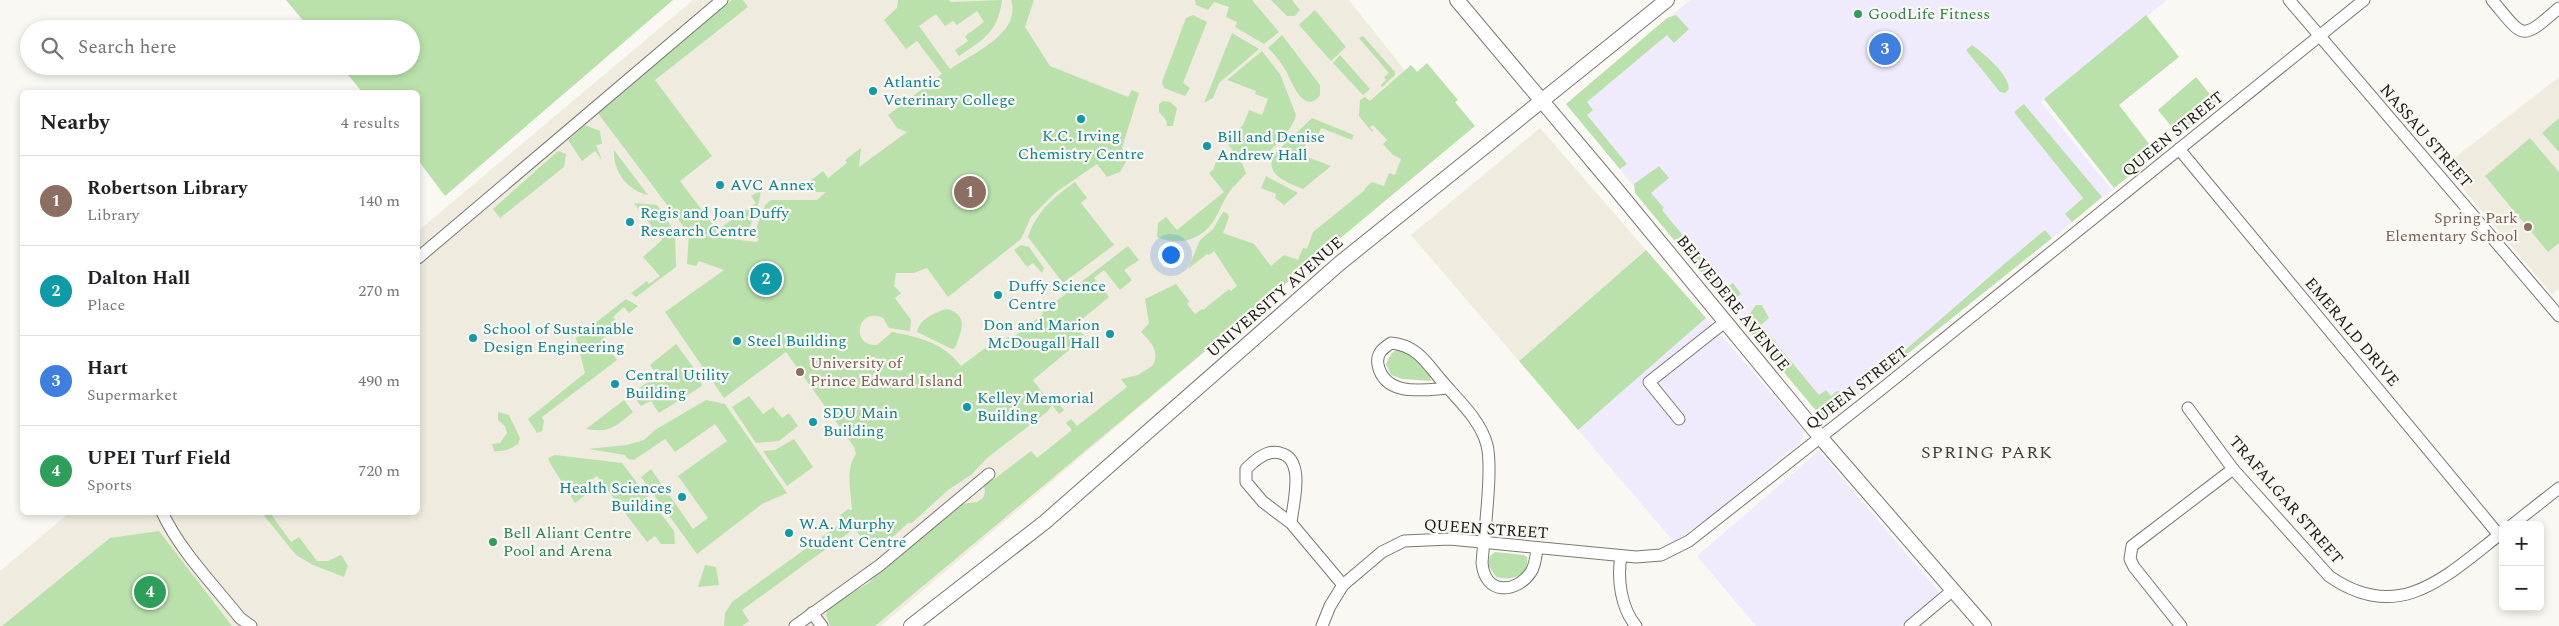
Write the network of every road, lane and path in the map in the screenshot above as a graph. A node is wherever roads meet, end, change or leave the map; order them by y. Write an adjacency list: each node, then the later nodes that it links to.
1 (722, 0): 11 (street)
2 (1457, 0): 9 (main road, BELVEDERE AVENUE)
3 (1667, 0): 9 (main road, UNIVERSITY AVENUE)
4 (2289, 0): 8 (street, NASSAU STREET)
5 (2364, 0): 8 (street, QUEEN STREET)
6 (2492, 0): 7 (street)
7 (2559, 8)
8 (2320, 36): 10 (street, QUEEN STREET); 12 (street, NASSAU STREET)
9 (1542, 100): 13 (main road, BELVEDERE AVENUE); 35 (main road, UNIVERSITY AVENUE)
10 (2179, 149): 17 (street, QUEEN STREET); 24 (street, EMERALD DRIVE)
11 (420, 256)
12 (2558, 311)
13 (1726, 322): 16 (street); 17 (main road, BELVEDERE AVENUE)
14 (1448, 388): 14 (street); 26 (street)
15 (2188, 408): 18 (street, TRAFALGAR STREET)
16 (1679, 419)
17 (1821, 438): 28 (street, QUEEN STREET); 30 (main road, BELVEDERE AVENUE)
18 (2233, 469): 25 (street, TRAFALGAR STREET); 40 (street)
19 (989, 474): 31 (street)
20 (2559, 488): 22 (street)
21 (163, 515): 33 (street)
22 (2517, 521)
23 (1291, 523): 23 (street); 29 (street)
24 (2499, 531)
25 (2499, 535)
26 (1483, 542): 27 (street, QUEEN STREET); 27 (street); 29 (street, QUEEN STREET)
27 (1537, 549): 28 (street, QUEEN STREET)
28 (1621, 556): 37 (street)
29 (1343, 585): 36 (street, QUEEN STREET)
30 (1953, 590): 38 (street); 39 (main road, BELVEDERE AVENUE)
31 (812, 613): 32 (street); 34 (street)
32 (800, 624)
33 (251, 626)
34 (822, 626)
35 (911, 626)
36 (1322, 626)
37 (1636, 626)
38 (1910, 626)
39 (1984, 626)
40 (2182, 626)

